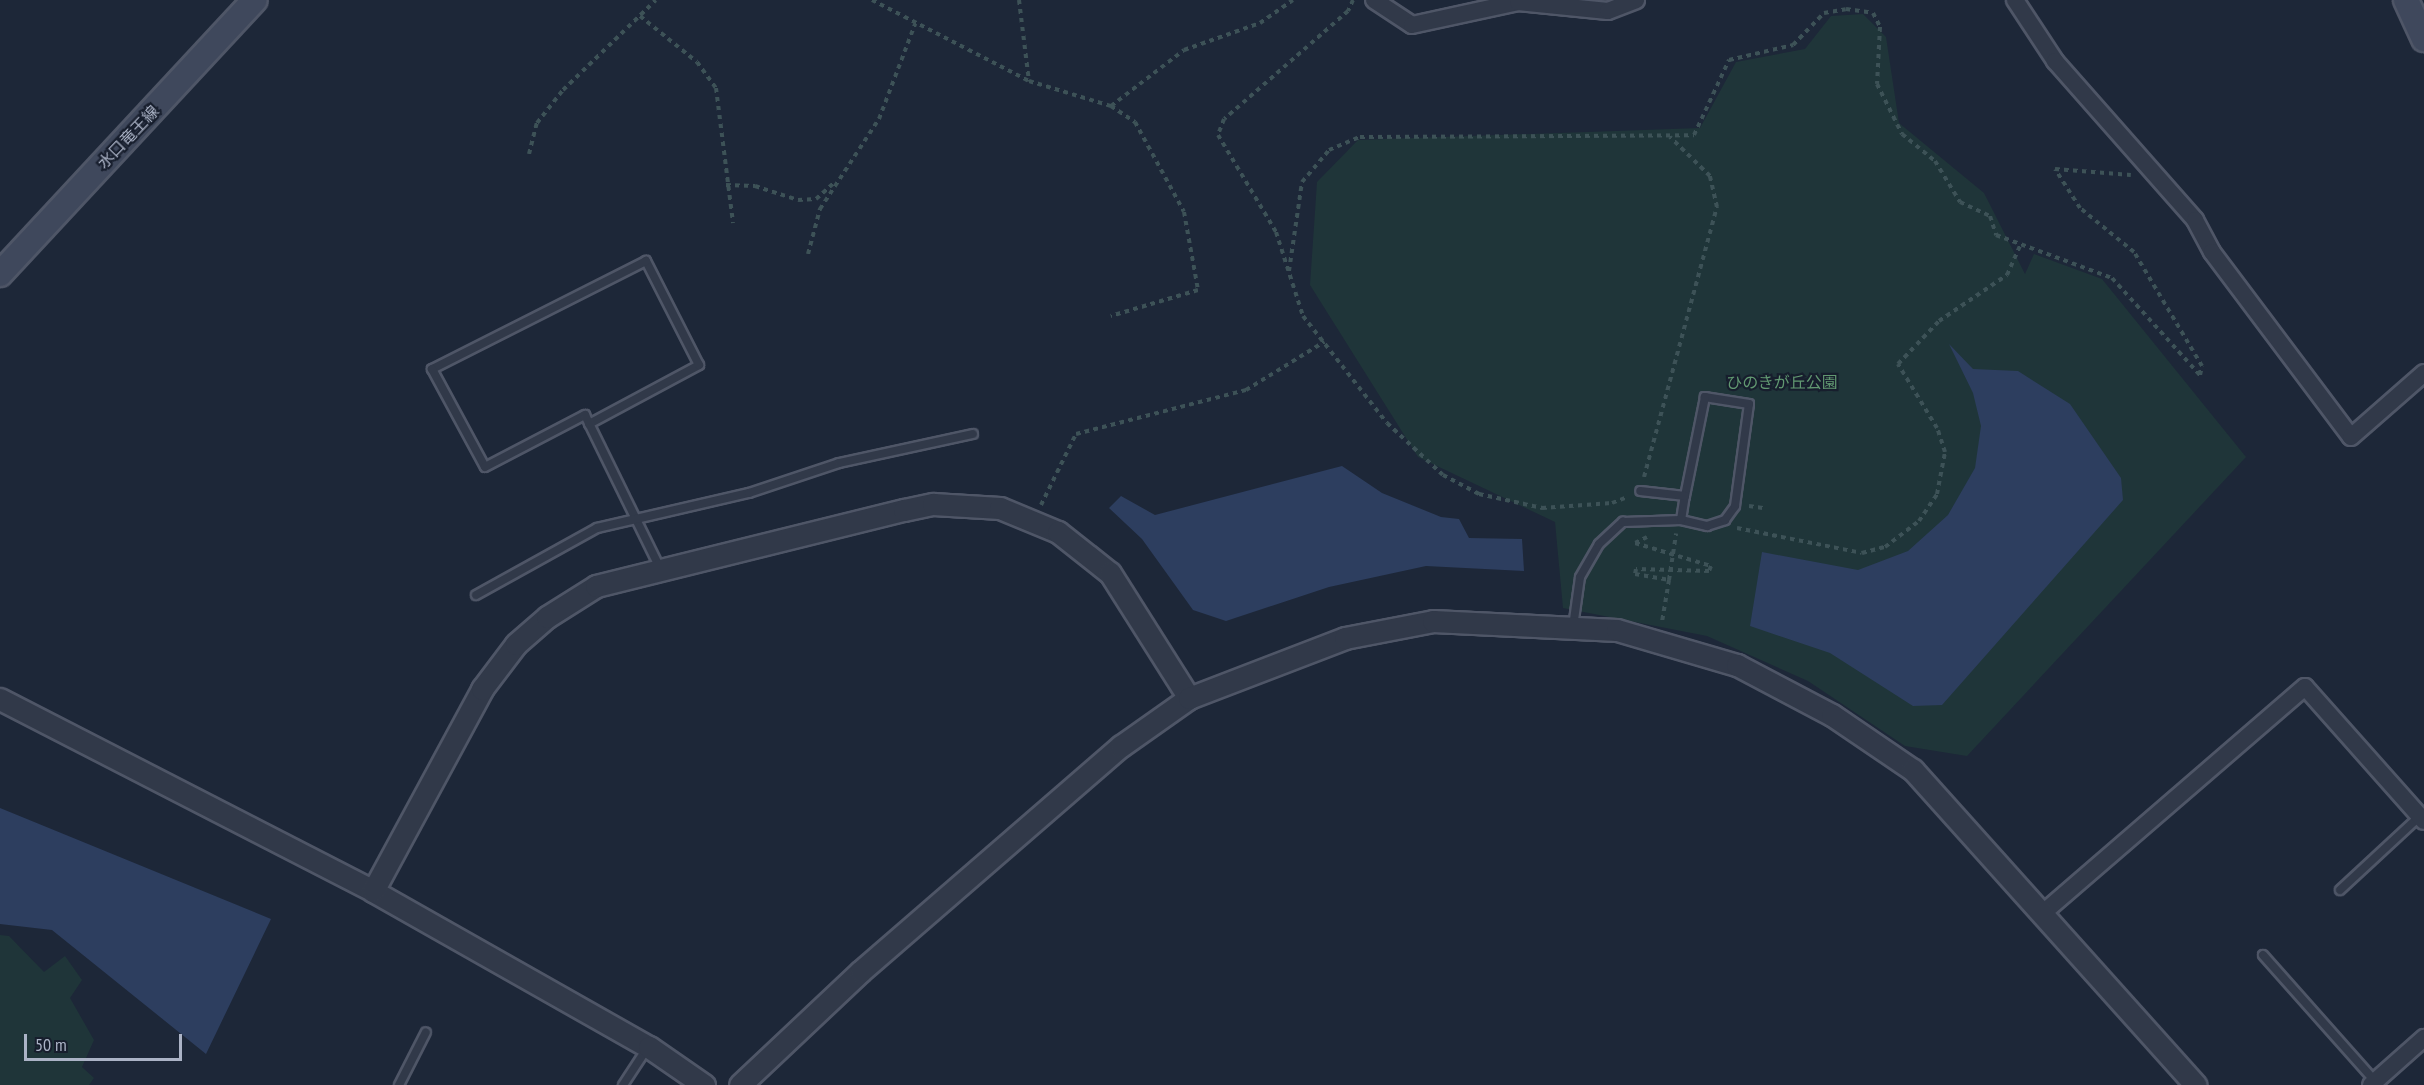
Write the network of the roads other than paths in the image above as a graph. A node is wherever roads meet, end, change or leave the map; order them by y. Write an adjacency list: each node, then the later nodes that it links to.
1 (255, 0): 7 (main road, 水口竜王線)
2 (1374, 0): 3 (street)
3 (1636, 0)
4 (2015, 0): 8 (street)
5 (2406, 0): 6 (main road)
6 (2424, 39)
7 (0, 274)
8 (2424, 373)
9 (590, 424): 9 (lane); 13 (lane)
10 (973, 434): 13 (lane)
11 (1641, 491): 12 (lane)
12 (1685, 496): 14 (lane); 14 (lane)
13 (636, 516): 15 (lane); 16 (lane)
14 (1681, 520): 17 (lane)
15 (661, 570): 18 (street); 22 (street)
16 (476, 595)
17 (1573, 627): 18 (street); 23 (street)
18 (1189, 698): 32 (street)
19 (0, 699): 22 (street)
20 (2422, 819): 21 (lane); 23 (street)
21 (2340, 890)
22 (373, 891): 27 (street)
23 (2043, 913): 33 (street)
24 (2263, 955): 28 (lane)
25 (426, 1032): 29 (lane)
26 (2424, 1038): 28 (street)
27 (649, 1047): 30 (lane); 31 (street)
28 (2373, 1083)
29 (399, 1085)
30 (623, 1085)
31 (704, 1085)
32 (740, 1085)
33 (2196, 1085)

